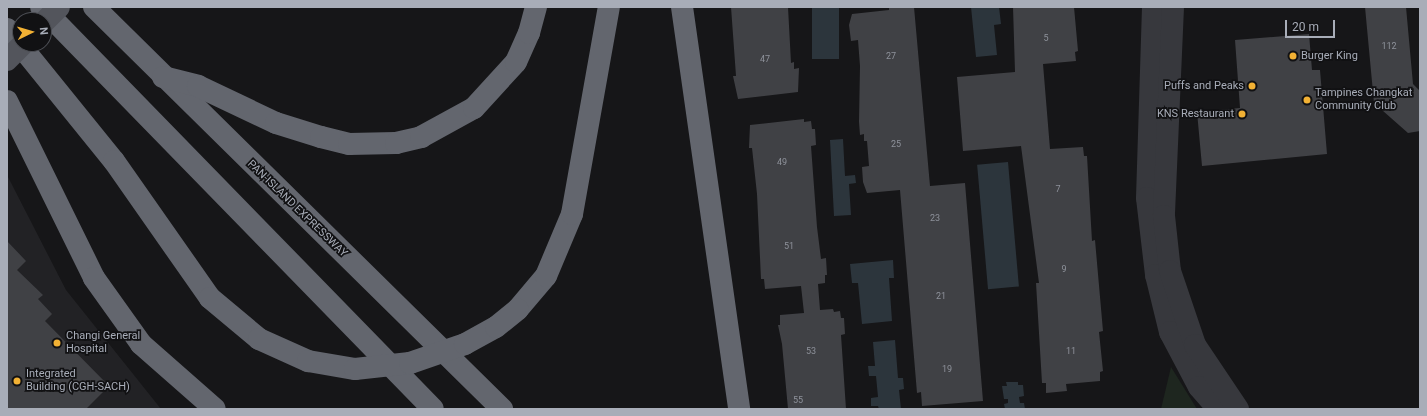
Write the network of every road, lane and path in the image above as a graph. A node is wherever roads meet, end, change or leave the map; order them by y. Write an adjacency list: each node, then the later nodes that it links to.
1 (41, 7): 17 (highway)
2 (60, 7): 9 (main road, bridge)
3 (94, 7): 13 (highway, PAN-ISLAND EXPRESSWAY)
4 (536, 7): 13 (highway)
5 (610, 7): 10 (highway, bridge)
6 (682, 7): 19 (highway)
7 (1153, 7): 15 (street)
8 (1173, 7): 15 (street)
9 (52, 14)
10 (7, 29)
11 (14, 52): 12 (main road, bridge)
12 (7, 60)
13 (161, 76): 18 (highway, PAN-ISLAND EXPRESSWAY)
14 (7, 100): 16 (highway)
15 (1163, 273): 20 (street); 21 (street)
16 (215, 409)
17 (433, 409)
18 (502, 409)
19 (739, 409)
20 (1218, 409)
21 (1238, 409)

